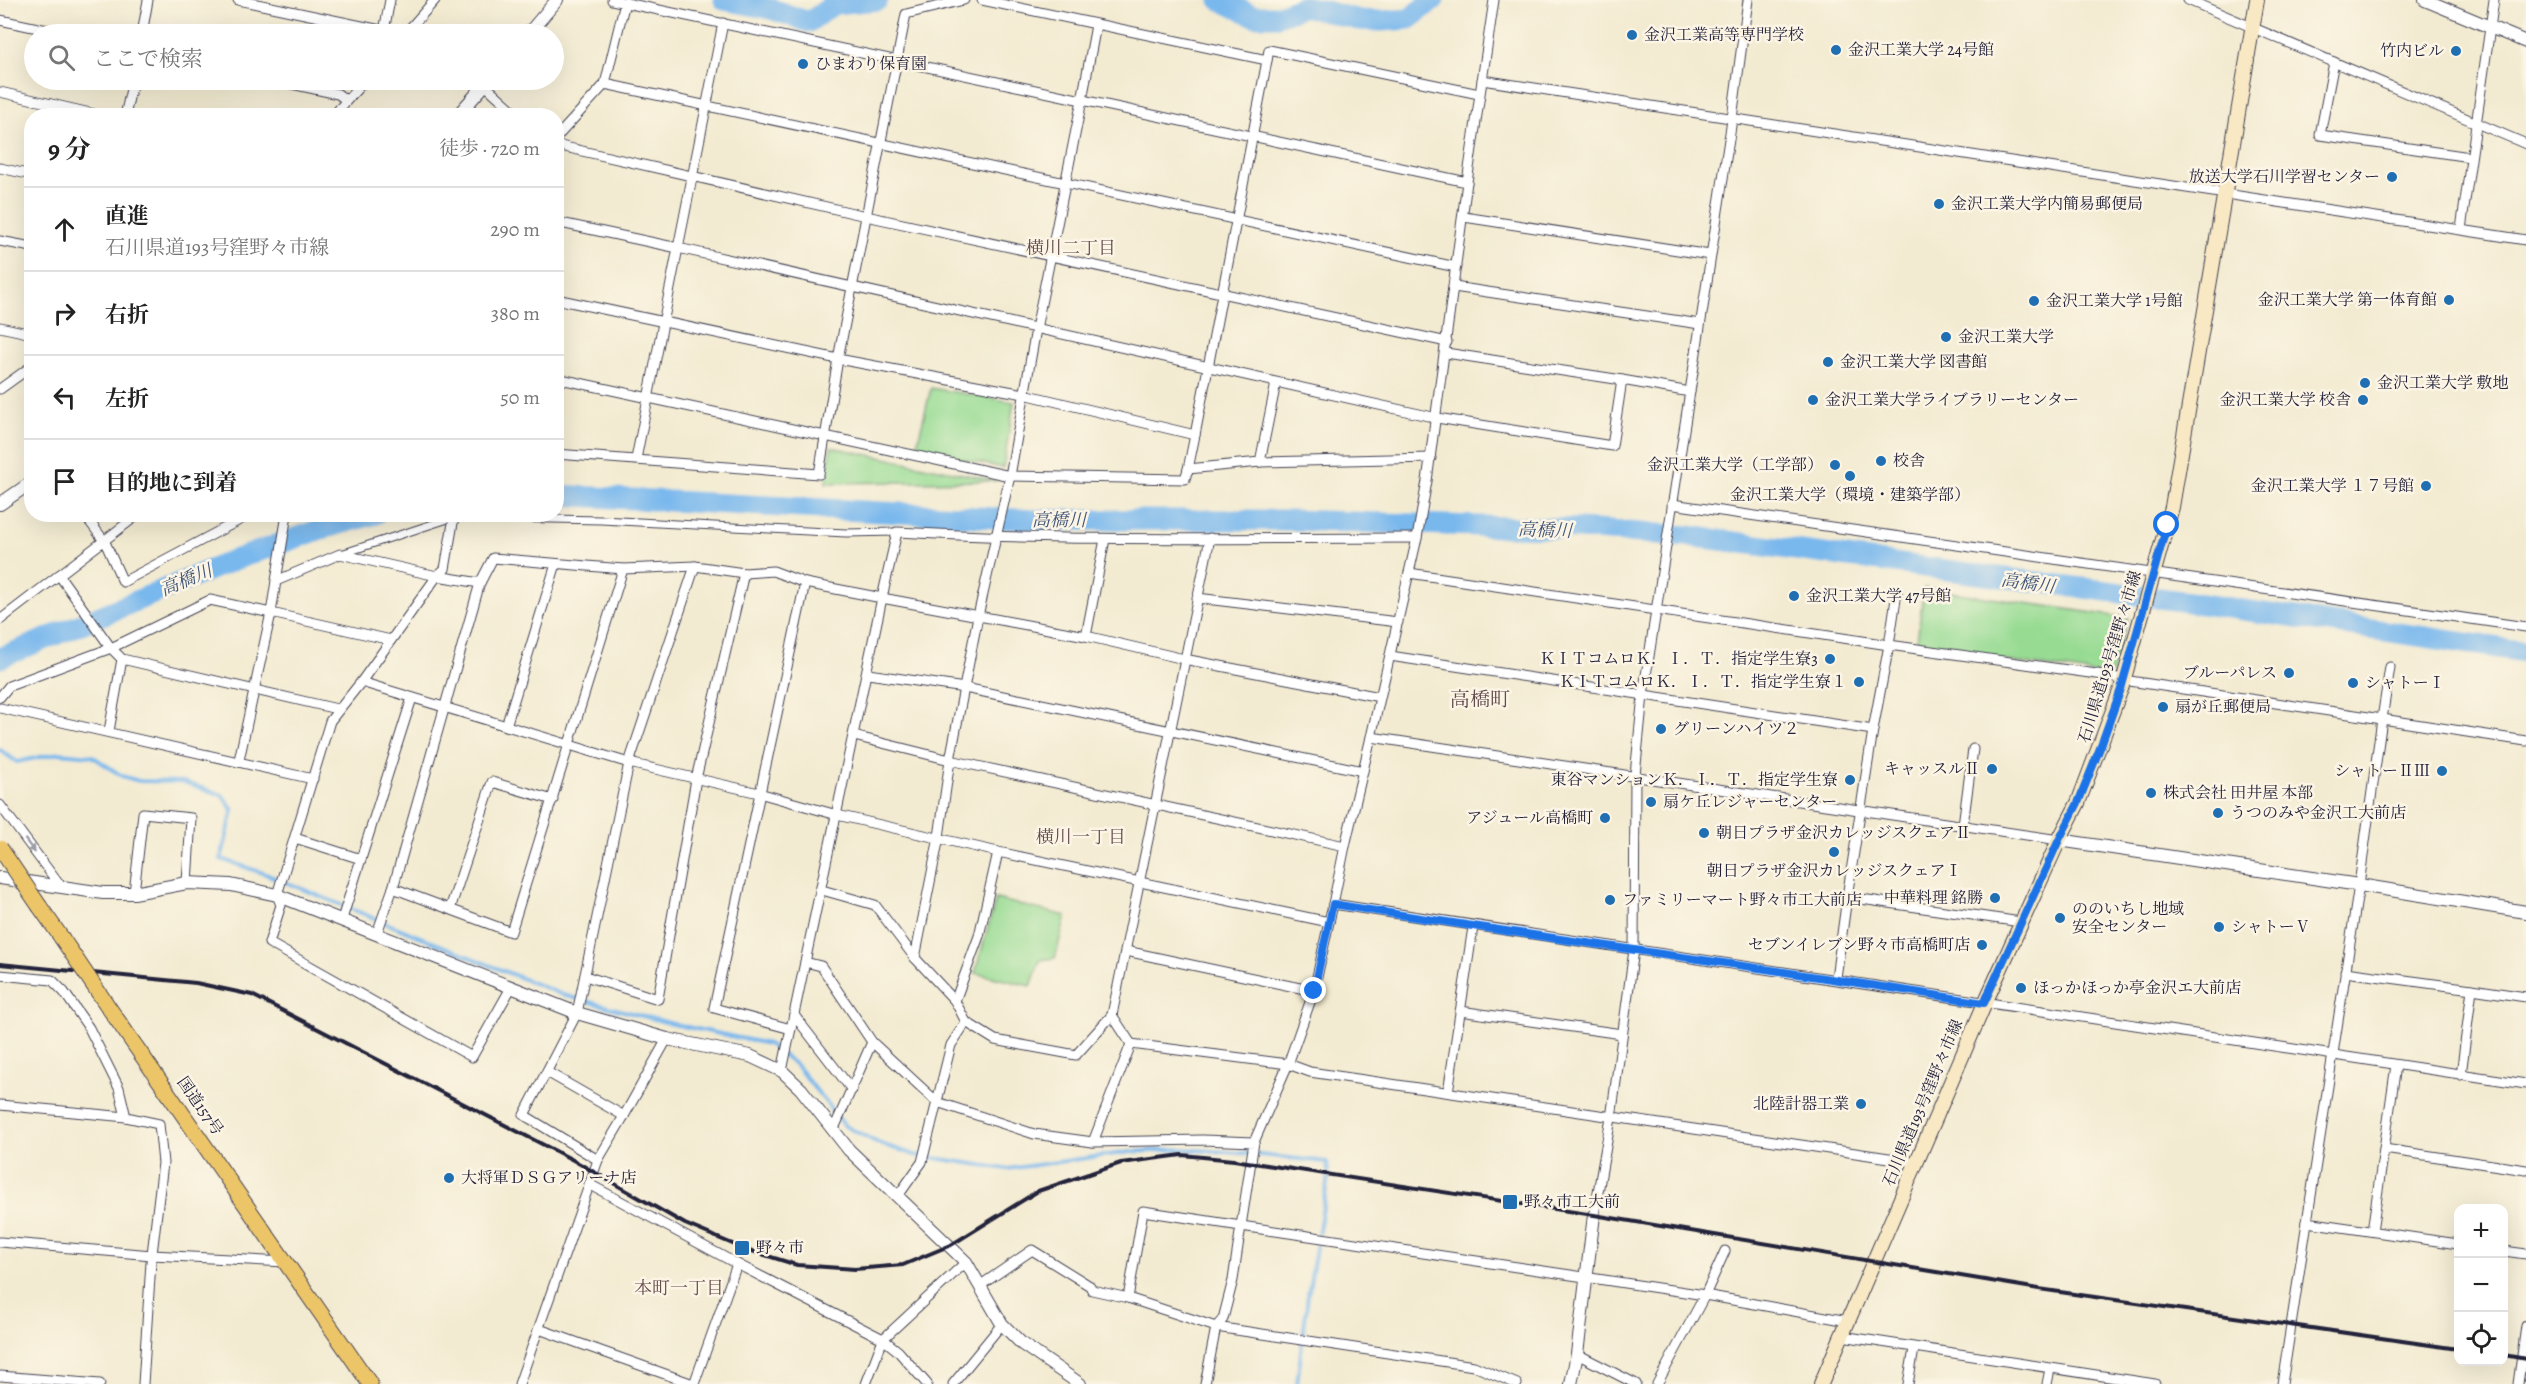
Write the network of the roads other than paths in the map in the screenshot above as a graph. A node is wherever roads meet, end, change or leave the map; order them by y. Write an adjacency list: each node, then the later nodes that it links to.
1 (148, 0): 19 (street)
2 (238, 0): 16 (street)
3 (390, 0): 21 (street)
4 (435, 0): 22 (street)
5 (557, 0): 23 (street)
6 (612, 0): 15 (street)
7 (964, 0): 29 (street)
8 (982, 0): 25 (street)
9 (1494, 0): 32 (street)
10 (1748, 0): 49 (street)
11 (2188, 0): 27 (street)
12 (2257, 0): 27 (main road, 石川県道193号窪野々市線)
13 (2425, 0): 26 (street)
14 (2494, 0): 26 (street)
15 (625, 2): 18 (street); 33 (street)
16 (281, 4): 20 (street)
17 (0, 20): 24 (street)
18 (723, 23): 29 (street); 43 (street)
19 (144, 24)
20 (355, 24)
21 (386, 24)
22 (414, 24)
23 (537, 24)
24 (24, 25)
25 (1096, 25): 30 (street); 42 (street)
26 (2490, 27): 28 (street); 50 (street)
27 (2252, 28): 31 (street); 62 (main road, 石川県道193号窪野々市線)
28 (2526, 42)
29 (897, 60): 42 (street); 53 (street)
30 (1267, 60): 40 (street); 52 (street)
31 (2334, 62): 50 (street); 56 (street)
32 (1482, 80): 40 (street); 49 (street)
33 (605, 84): 43 (street); 51 (street)
34 (131, 90): 45 (street)
35 (323, 90): 41 (street)
36 (355, 90): 41 (street)
37 (480, 90): 47 (street)
38 (495, 90): 48 (street)
39 (0, 92): 44 (street)
40 (1479, 94): 60 (street)
41 (346, 100): 46 (street)
42 (1082, 100): 52 (street); 61 (street)
43 (706, 105): 53 (street); 59 (street)
44 (69, 108)
45 (127, 108)
46 (340, 108)
47 (464, 108)
48 (511, 108)
49 (1732, 118): 62 (street); 73 (street)
50 (2478, 122): 54 (street); 56 (street)
51 (564, 129)
52 (1252, 137): 60 (street); 65 (street)
53 (881, 143): 61 (street); 63 (street)
54 (2526, 144)
55 (564, 147): 59 (street)
56 (2470, 157): 67 (street)
57 (0, 168): 58 (street)
58 (24, 173)
59 (693, 176): 63 (street); 71 (street)
60 (1467, 182): 64 (street)
61 (1066, 183): 65 (street); 72 (street)
62 (2226, 193): 67 (street); 127 (main road, 石川県道193号窪野々市線)
63 (866, 216): 72 (street); 76 (street)
64 (1464, 217): 73 (street); 74 (street)
65 (1236, 220): 74 (street); 77 (street)
66 (564, 224): 71 (street)
67 (2461, 230): 68 (street)
68 (2526, 240)
69 (0, 241): 70 (street)
70 (24, 246)
71 (678, 248): 76 (street); 79 (street)
72 (1052, 255): 77 (street); 82 (street)
73 (1710, 255): 80 (street)
74 (1456, 267): 75 (street)
75 (1454, 287): 80 (street); 84 (street)
76 (853, 288): 82 (street); 86 (street)
77 (1222, 292): 84 (street); 87 (street)
78 (564, 301): 79 (street)
79 (663, 322): 86 (street); 95 (street)
80 (1700, 324): 93 (street)
81 (0, 327): 83 (street)
82 (1036, 329): 87 (street); 94 (street)
83 (24, 332)
84 (1447, 342): 85 (street)
85 (1446, 353): 90 (street); 96 (street)
86 (838, 359): 94 (street); 98 (street)
87 (1209, 368): 91 (street); 97 (street)
88 (24, 372): 92 (street)
89 (564, 380): 95 (street)
90 (1622, 380): 93 (street); 96 (street)
91 (1276, 383): 96 (street); 102 (street)
92 (0, 389)
93 (1690, 392): 107 (street)
94 (1024, 394): 97 (street); 104 (street)
95 (648, 397): 98 (street); 101 (street)
96 (1437, 418): 100 (street)
97 (1195, 435): 103 (street)
98 (825, 437): 101 (street); 104 (street)
99 (564, 454): 101 (street)
100 (1431, 458): 102 (street); 118 (street)
101 (636, 459)
102 (1260, 462): 103 (street)
103 (1188, 469): 104 (street)
104 (1010, 476): 116 (street)
105 (24, 488): 106 (street)
106 (0, 504)
107 (1672, 504): 127 (street); 136 (street)
108 (564, 519): 115 (street)
109 (90, 522): 120 (street)
110 (129, 522): 120 (street)
111 (236, 522): 120 (street)
112 (287, 522): 130 (street)
113 (439, 522): 121 (street)
114 (453, 522): 129 (street)
115 (897, 532): 116 (street); 134 (street)
116 (997, 538): 119 (street); 138 (street)
117 (1209, 538): 118 (street); 119 (street); 135 (street)
118 (1417, 538): 126 (street)
119 (1105, 539): 142 (street)
120 (105, 542): 128 (street)
121 (340, 554): 129 (street); 130 (street)
122 (556, 564): 124 (street); 131 (street); 163 (street)
123 (695, 566): 124 (street); 125 (street); 174 (street)
124 (622, 569): 170 (street)
125 (744, 573): 132 (street); 178 (street)
126 (1409, 573): 136 (street); 140 (street)
127 (2154, 573): 141 (street); 151 (main road, 石川県道193号窪野々市線)
128 (59, 574): 139 (street); 145 (street)
129 (437, 576): 131 (street); 143 (street)
130 (277, 578): 137 (street)
131 (480, 583): 160 (street)
132 (805, 583): 134 (street); 179 (street)
133 (1897, 592): 144 (street)
134 (882, 598): 138 (street); 150 (street)
135 (1197, 598): 140 (street); 148 (street)
136 (1656, 610): 144 (street); 155 (street)
137 (271, 613): 143 (street); 145 (street); 154 (street)
138 (978, 616): 142 (street); 153 (street)
139 (0, 620)
140 (1398, 622): 146 (street)
141 (2526, 627)
142 (1086, 636): 148 (street)
143 (391, 640): 152 (street)
144 (1889, 645): 151 (street); 164 (street)
145 (111, 648): 147 (street); 156 (street)
146 (1390, 656): 155 (street); 157 (street)
147 (122, 659): 154 (street); 165 (street)
148 (1184, 659): 157 (street); 166 (street)
149 (2390, 667): 162 (street)
150 (868, 674): 153 (street); 167 (street)
151 (2123, 680): 162 (street); 188 (main road, 石川県道193号窪野々市線)
152 (361, 682): 158 (street); 161 (street)
153 (964, 688): 166 (street); 173 (street)
154 (254, 689): 161 (street); 172 (street)
155 (1643, 695): 164 (street); 176 (street)
156 (0, 697)
157 (1380, 697): 168 (street)
158 (412, 698): 160 (street); 192 (street)
159 (0, 708): 165 (street)
160 (444, 708): 163 (street); 199 (street)
161 (337, 709): 177 (street)
162 (2382, 718): 169 (street); 197 (street)
163 (506, 726): 170 (street)
164 (1873, 730): 183 (street)
165 (109, 731): 172 (street)
166 (1170, 732): 175 (street); 182 (street)
167 (854, 736): 173 (street); 184 (street)
168 (1371, 737): 175 (street); 176 (street)
169 (2526, 741)
170 (570, 746): 174 (street); 180 (street)
171 (1973, 749): 185 (street)
172 (239, 760): 177 (street)
173 (950, 760): 182 (street); 186 (street)
174 (629, 764): 178 (street); 217 (street)
175 (1363, 771): 189 (street)
176 (1635, 775): 183 (street); 211 (street)
177 (313, 778): 187 (street)
178 (696, 778): 179 (street); 217 (street)
179 (759, 793): 184 (street); 230 (street)
180 (553, 800): 204 (street); 204 (street)
181 (0, 806): 198 (street, one-way to 198)
182 (1156, 807): 189 (street); 194 (street)
183 (1862, 812): 185 (street); 202 (street)
184 (837, 815): 186 (street); 200 (street)
185 (1963, 825): 188 (street)
186 (939, 837): 191 (street); 213 (street)
187 (295, 838): 192 (street); 196 (street)
188 (2059, 840): 197 (street); 208 (main road, 石川県道193号窪野々市線)
189 (1345, 846): 203 (street)
190 (0, 848): 268 (highway, 国道157号, bridge)
191 (998, 852): 194 (street); 223 (street)
192 (361, 859): 205 (street)
193 (0, 878): 198 (street)
194 (1138, 882): 207 (street); 212 (street)
195 (187, 883): 196 (street); 201 (street); 201 (street)
196 (280, 885): 205 (street); 219 (street)
197 (2360, 885): 206 (street); 215 (street)
198 (61, 887): 201 (street)
199 (393, 888): 204 (street); 210 (street)
200 (822, 890): 213 (street); 214 (street)
201 (134, 893)
202 (1848, 897): 208 (street); 218 (street)
203 (1333, 904): 207 (street); 209 (street)
204 (450, 909)
205 (344, 911): 210 (street)
206 (2526, 912)
207 (1329, 922): 221 (street)
208 (2022, 922): 224 (main road, 石川県道193号窪野々市線)
209 (1473, 927): 211 (street); 226 (street)
210 (378, 929): 219 (street)
211 (1634, 950): 218 (street); 231 (street)
212 (1126, 951): 221 (street); 228 (street)
213 (915, 958): 223 (street)
214 (805, 962): 227 (street); 233 (street)
215 (2345, 972): 220 (street); 235 (street)
216 (0, 975): 247 (street)
217 (585, 976): 225 (street)
218 (1836, 978): 224 (street)
219 (512, 986): 225 (street)
220 (2472, 989): 222 (street); 240 (street)
221 (1314, 991): 236 (street)
222 (2526, 997)
223 (955, 1001): 229 (street)
224 (1984, 1003): 235 (street); 254 (main road, 石川県道193号窪野々市線)
225 (577, 1010): 232 (street); 239 (street)
226 (1460, 1011): 231 (street); 243 (street)
227 (794, 1015): 230 (street); 242 (street)
228 (1112, 1015): 229 (street); 234 (street)
229 (966, 1022): 244 (street)
230 (791, 1029): 238 (street)
231 (1622, 1034): 248 (street)
232 (667, 1040): 238 (street); 246 (street)
233 (872, 1042): 242 (street); 244 (street)
234 (1131, 1044): 236 (street); 250 (street)
235 (2332, 1056): 237 (street); 259 (street)
236 (1288, 1064): 243 (street); 251 (street)
237 (2396, 1065): 240 (street); 252 (street)
238 (783, 1067): 249 (street)
239 (548, 1072): 246 (street); 253 (street)
240 (2461, 1075): 241 (street)
241 (2526, 1084)
242 (852, 1090): 249 (street)
243 (1448, 1092): 248 (street)
244 (937, 1102): 250 (street); 257 (street)
245 (0, 1105): 247 (street)
246 (624, 1116): 253 (street)
247 (126, 1117): 267 (street)
248 (1611, 1118): 254 (street); 258 (street)
249 (834, 1129): 257 (street)
250 (1093, 1142): 251 (street)
251 (1254, 1145): 260 (street)
252 (2384, 1149): 255 (street); 261 (street)
253 (598, 1160): 256 (street)
254 (1916, 1162): 275 (main road, 石川県道193号窪野々市線)
255 (2526, 1170)
256 (589, 1184): 270 (street); 279 (street)
257 (898, 1196): 269 (street)
258 (1594, 1215): 271 (street)
259 (2307, 1222): 261 (street); 304 (street)
260 (1241, 1226): 271 (street); 274 (street); 278 (street)
261 (2372, 1231): 263 (street)
262 (0, 1242): 267 (street)
263 (2454, 1243)
264 (1725, 1251): 273 (street)
265 (2508, 1252): 266 (street)
266 (2526, 1254)
267 (152, 1255): 268 (street); 287 (street)
268 (285, 1262): 288 (highway, 国道157号)
269 (966, 1262): 272 (street); 281 (street)
270 (737, 1264): 281 (street); 290 (street)
271 (1586, 1278): 273 (street); 283 (street)
272 (981, 1285): 274 (street); 276 (street)
273 (1705, 1295): 275 (street); 299 (street)
274 (1128, 1298): 278 (street)
275 (1848, 1321): 280 (main road, 石川県道193号窪野々市線)
276 (1002, 1324): 293 (street); 294 (street)
277 (2526, 1326): 305 (street)
278 (1216, 1327): 295 (street); 296 (street)
279 (539, 1329): 289 (street); 290 (street)
280 (1842, 1336): 282 (street); 300 (main road, 石川県道193号窪野々市線)
281 (884, 1339): 291 (street); 292 (street)
282 (1914, 1348): 284 (street); 301 (street)
283 (1577, 1354): 297 (street); 298 (street)
284 (2050, 1369): 302 (street); 303 (street)
285 (0, 1376): 286 (street)
286 (100, 1384)
287 (143, 1384)
288 (370, 1384)
289 (519, 1384)
290 (694, 1384)
291 (866, 1384)
292 (927, 1384)
293 (953, 1384)
294 (1080, 1384)
295 (1205, 1384)
296 (1517, 1384)
297 (1571, 1384)
298 (1636, 1384)
299 (1657, 1384)
300 (1821, 1384)
301 (1908, 1384)
302 (2047, 1384)
303 (2155, 1384)
304 (2282, 1384)
305 (2518, 1384)

